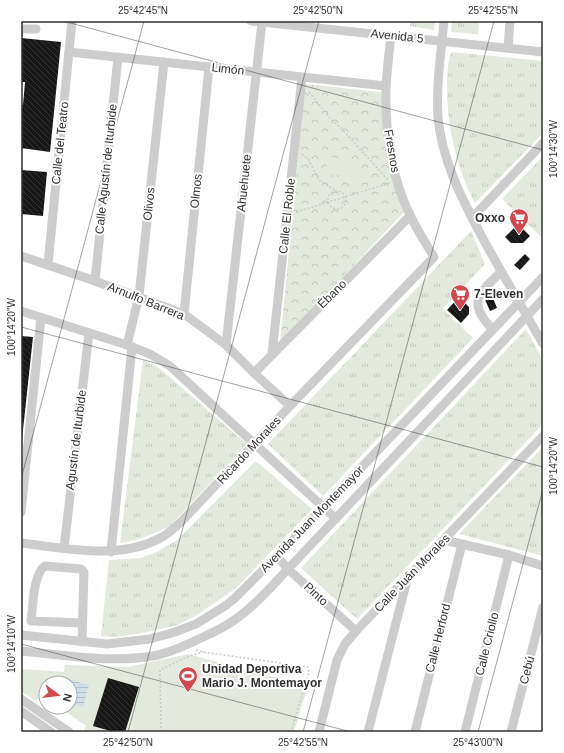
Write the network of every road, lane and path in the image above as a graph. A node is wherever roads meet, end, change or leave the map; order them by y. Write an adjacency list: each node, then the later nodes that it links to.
1 (72, 21): 11 (street, Calle del Teatro)
2 (252, 21): 5 (street, Avenida 5)
3 (444, 21): 9 (street)
4 (510, 21): 10 (street)
5 (262, 22): 8 (street, Avenida 5); 16 (street, Ahuehuete)
6 (21, 29): 7 (street)
7 (36, 29)
8 (391, 36): 9 (street, Avenida 5); 18 (street, Fresnos)
9 (442, 41): 10 (street, Avenida 5); 26 (street)
10 (508, 48): 12 (street, Avenida 5)
11 (69, 52): 13 (street, Limón); 29 (street, Calle del Teatro)
12 (543, 52)
13 (118, 57): 14 (street, Limón); 32 (street, Calle Agustín de Iturbide)
14 (164, 62): 15 (street, Limón); 33 (street, Olivos)
15 (209, 67): 16 (street, Limón); 37 (street, Olmos)
16 (257, 72): 17 (street, Limón); 42 (street, Ahuehuete)
17 (302, 80): 18 (street, Limón); 20 (street, Calle El Roble); 22 (path)
18 (386, 86): 25 (street, Fresnos)
19 (543, 143): 26 (street)
20 (294, 151): 21 (path); 24 (street, Calle El Roble)
21 (336, 191): 22 (path); 23 (path)
22 (346, 196): 23 (path); 23 (path)
23 (328, 202): 24 (path)
24 (287, 215): 45 (street, Calle El Roble)
25 (410, 216): 28 (street, Fresnos); 45 (street, Ébano)
26 (472, 218): 30 (street)
27 (21, 256): 29 (street, Arnulfo Barrera)
28 (434, 258): 47 (street, Ricardo Morales)
29 (48, 264): 32 (street, Arnulfo Barrera)
30 (501, 272): 35 (street); 40 (street)
31 (543, 277): 35 (street, Avenida Juan Montemayor)
32 (94, 281): 33 (street, Arnulfo Barrera)
33 (139, 296): 37 (street, Arnulfo Barrera); 44 (street, Olivos)
34 (543, 299): 38 (street, Avenida Juan Montemayor)
35 (518, 302): 38 (street); 40 (street, Avenida Juan Montemayor)
36 (21, 311): 39 (street)
37 (184, 314): 42 (street, Arnulfo Barrera)
38 (527, 315): 43 (street); 52 (street, Avenida Juan Montemayor)
39 (41, 318): 41 (street); 51 (street)
40 (492, 329): 50 (street, Avenida Juan Montemayor)
41 (89, 333): 44 (street); 56 (street, Agustín de Iturbide)
42 (226, 344): 46 (street, Arnulfo Barrera)
43 (543, 344)
44 (130, 346): 49 (street); 57 (street, Olivos)
45 (272, 354): 46 (street, Ébano)
46 (254, 374): 47 (street, Arnulfo Barrera)
47 (290, 406): 49 (street, Ricardo Morales)
48 (543, 436): 53 (street, Calle Juán Morales)
49 (254, 444): 50 (street); 57 (street, Ricardo Morales)
50 (323, 508): 52 (street); 58 (street, Avenida Juan Montemayor)
51 (21, 512)
52 (336, 519): 61 (street, Avenida Juan Montemayor)
53 (444, 540): 55 (street); 62 (street, Calle Juán Morales)
54 (21, 543): 56 (street, Ricardo Morales)
55 (462, 544): 59 (street); 81 (street, Calle Herford)
56 (64, 548): 57 (street, Ricardo Morales)
57 (111, 552)
58 (277, 556): 61 (street, Pinto); 70 (street, Avenida Juan Montemayor)
59 (509, 556): 60 (street); 82 (street, Calle Criollo)
60 (543, 566)
61 (288, 569): 66 (street, Pinto); 72 (street, Avenida Juan Montemayor)
62 (407, 579): 66 (street, Calle Juán Morales); 80 (street)
63 (543, 607): 83 (street, Cebú)
64 (32, 621): 65 (street); 65 (street); 68 (street)
65 (82, 623): 69 (street)
66 (356, 631): 79 (street, Calle Juán Morales)
67 (21, 635): 68 (street, Avenida Juan Montemayor)
68 (31, 636): 69 (street, Avenida Juan Montemayor)
69 (82, 642): 70 (street, Avenida Juan Montemayor)
70 (107, 644): 72 (street)
71 (21, 651): 72 (street, Avenida Juan Montemayor)
72 (106, 659)
73 (21, 699): 76 (street)
74 (21, 711): 75 (street)
75 (51, 732)
76 (70, 732)
77 (161, 732): 78 (path)
78 (291, 732)
79 (319, 732)
80 (368, 732)
81 (415, 732)
82 (465, 732)
83 (511, 732)

